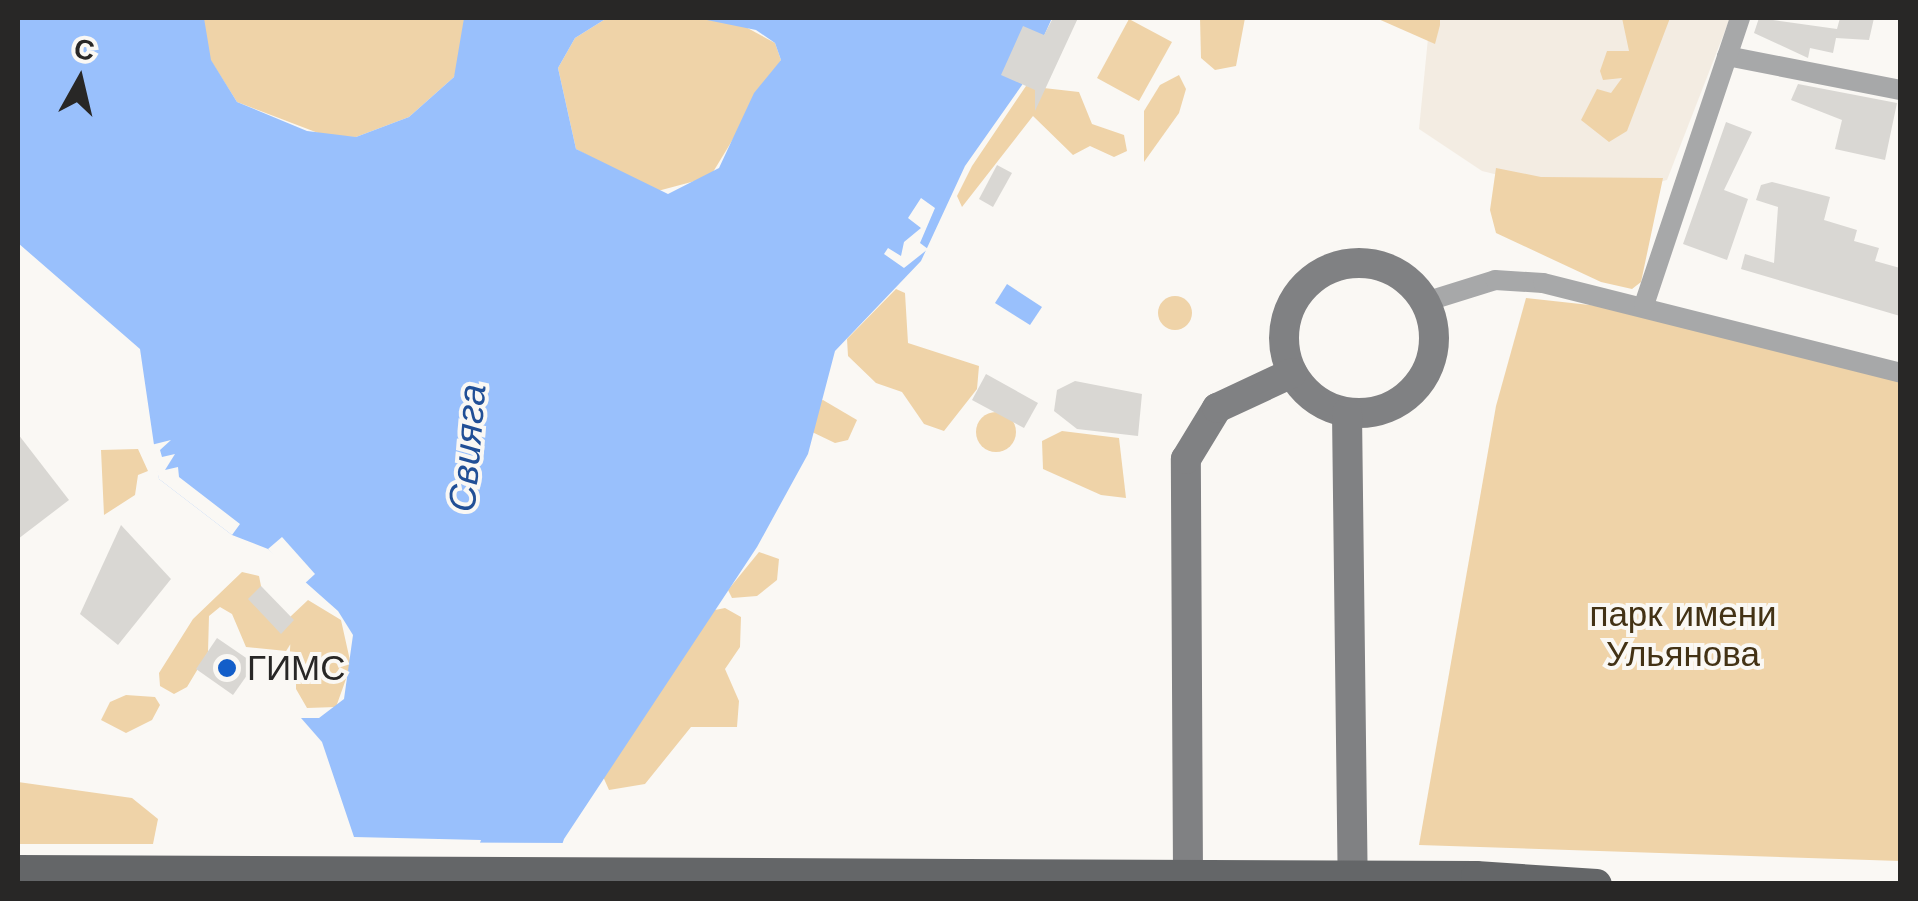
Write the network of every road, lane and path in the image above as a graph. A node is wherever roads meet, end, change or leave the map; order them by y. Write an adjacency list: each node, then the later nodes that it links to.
1 (1740, 18): 2 (street)
2 (1727, 56): 3 (street); 5 (street)
3 (1900, 90)
4 (1425, 302): 5 (street); 6 (street); 8 (street)
5 (1644, 305): 7 (street)
6 (1292, 373): 8 (street); 10 (street)
7 (1900, 373)
8 (1346, 413): 11 (street)
9 (18, 870): 10 (main road)
10 (1188, 875): 12 (main road)
11 (1352, 884)
12 (1596, 884)

